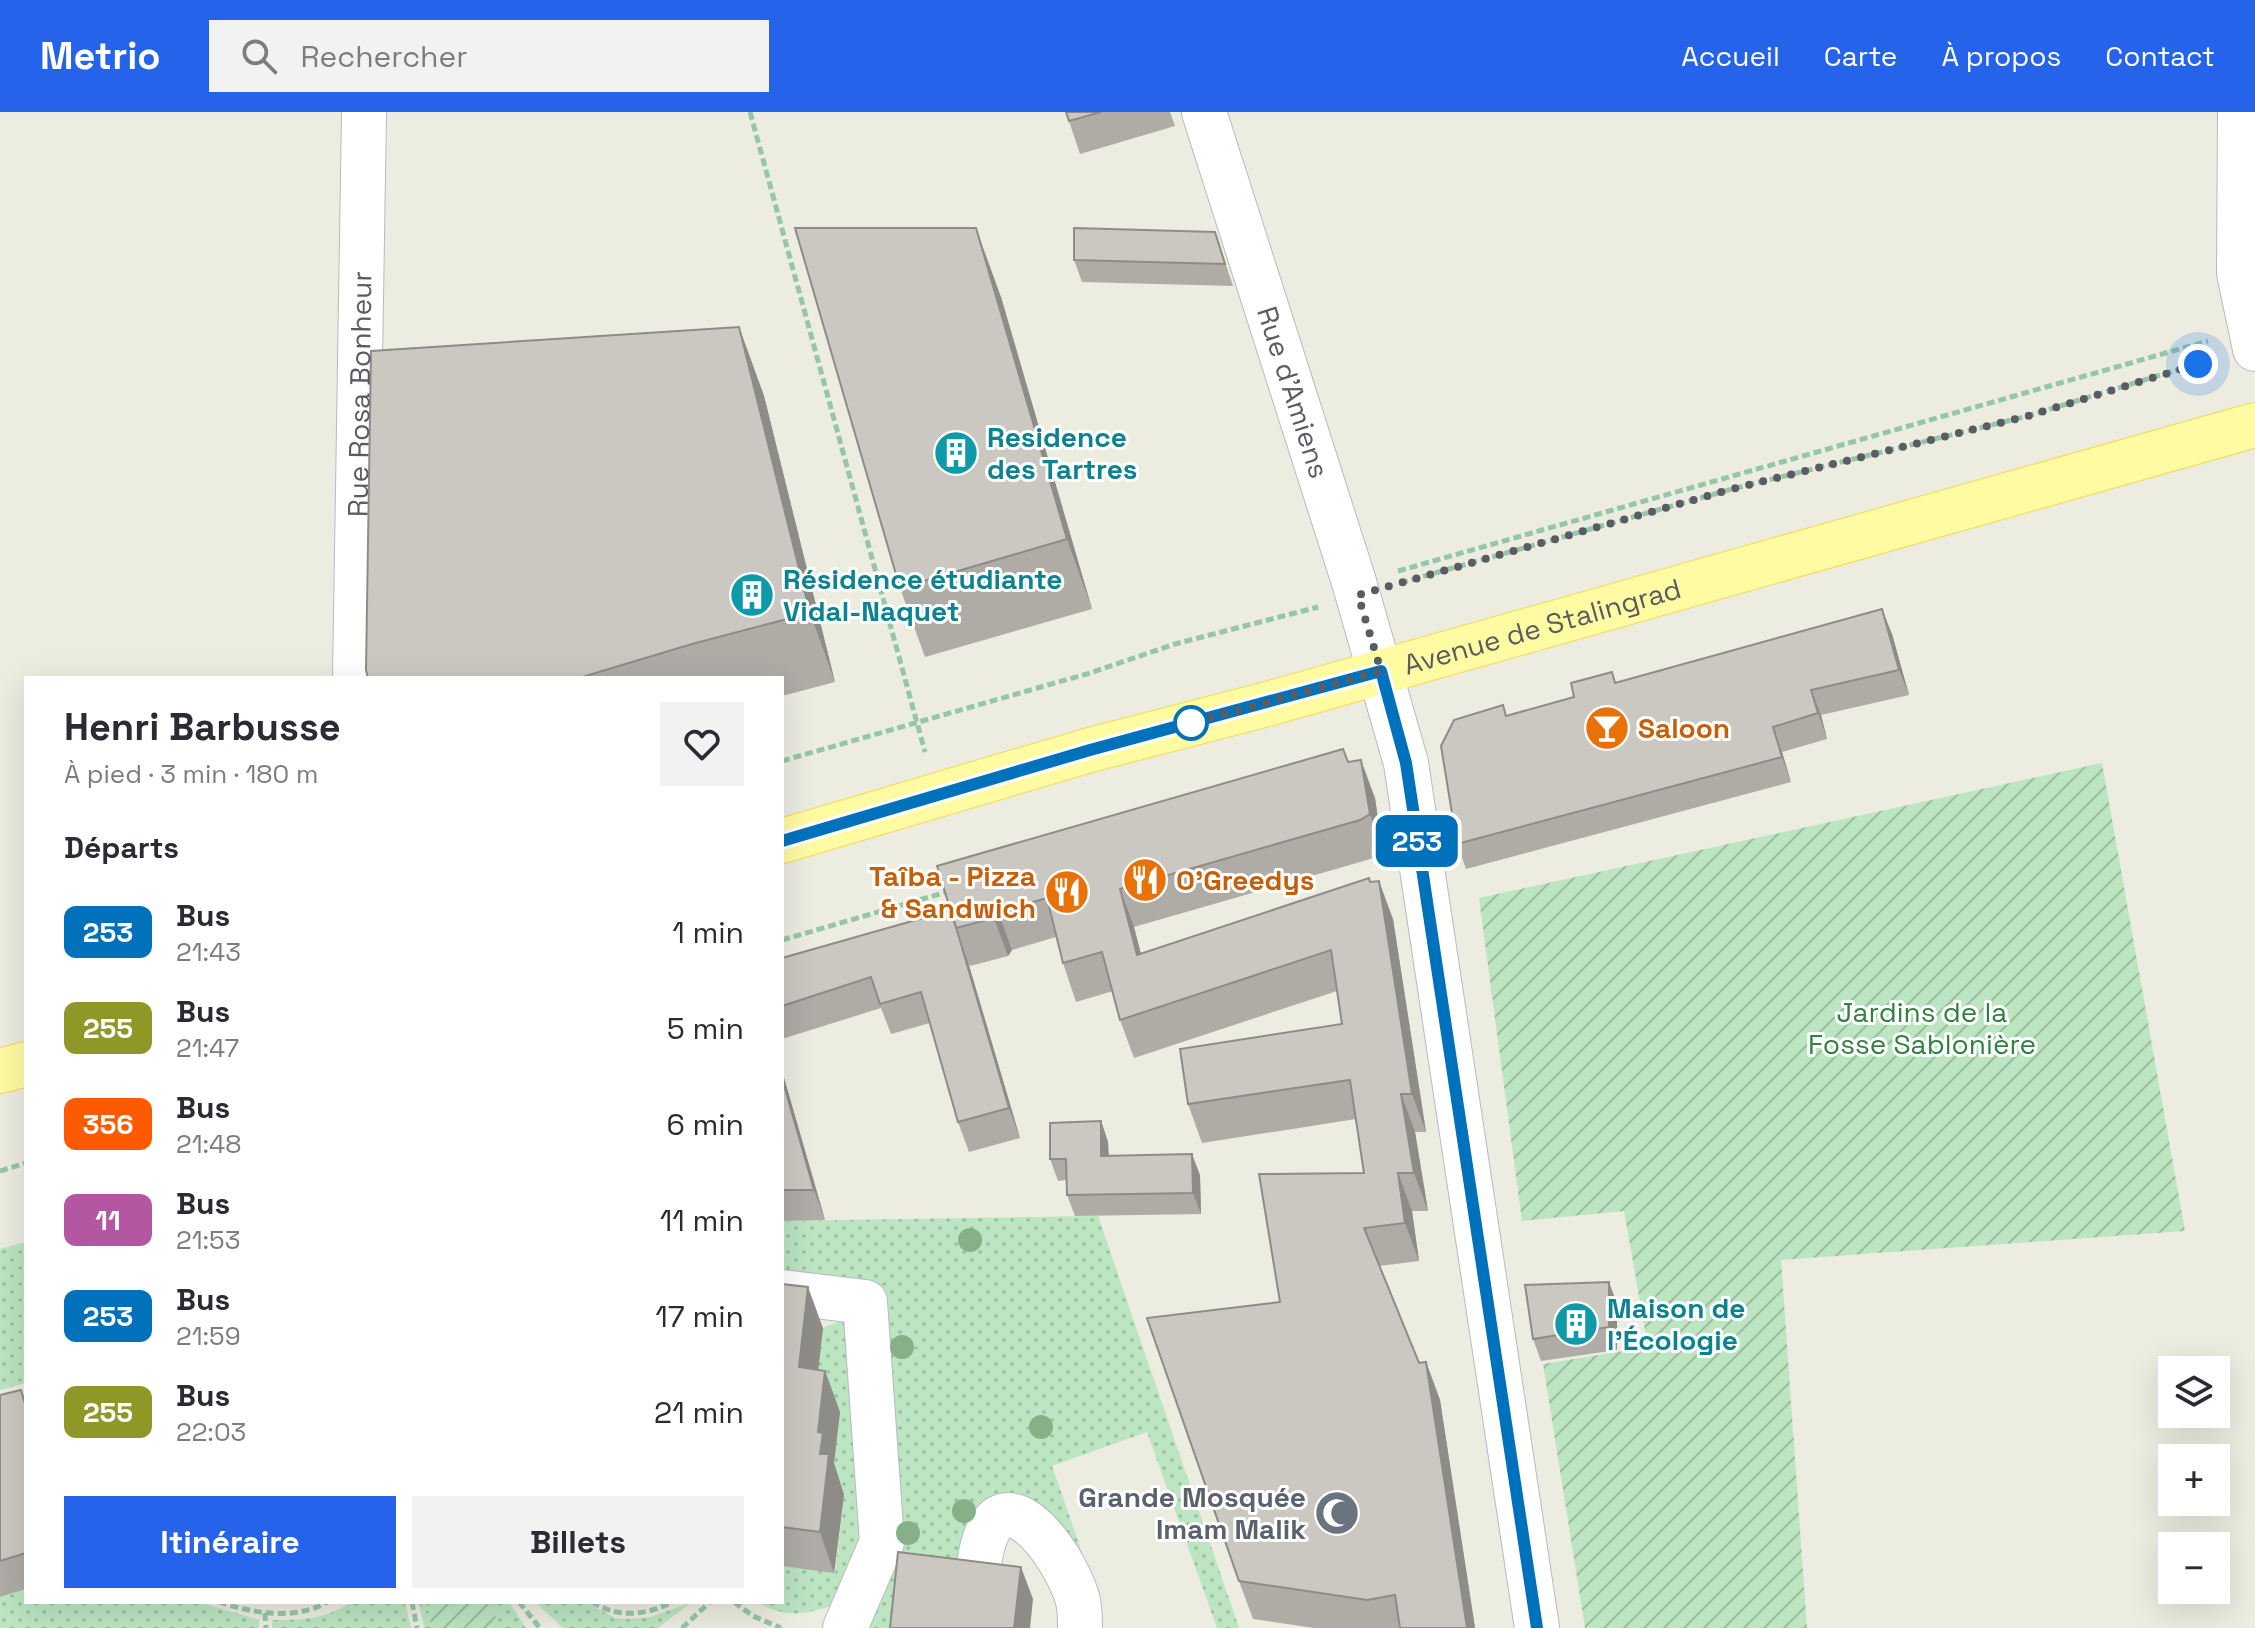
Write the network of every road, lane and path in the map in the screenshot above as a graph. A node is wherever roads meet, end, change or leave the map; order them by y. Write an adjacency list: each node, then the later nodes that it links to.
1 (364, 112): 9 (street, Rue Rosa Bonheur)
2 (750, 112): 10 (path)
3 (1204, 112): 7 (street, Rue d'Amiens)
4 (2240, 112): 5 (street)
5 (2253, 341): 7 (path); 7 (path)
6 (2255, 425): 8 (main road, Avenue de Stalingrad)
7 (1356, 589): 8 (street, Rue d'Amiens); 10 (path)
8 (1381, 671): 12 (main road, Avenue de Stalingrad); 38 (street, Rue d'Amiens)
9 (355, 676)
10 (917, 722): 11 (path); 12 (path)
11 (784, 760)
12 (937, 795): 13 (main road, Avenue de Stalingrad)
13 (784, 840)
14 (965, 887): 15 (path)
15 (784, 939)
16 (24, 1065): 17 (main road)
17 (0, 1071)
18 (24, 1164): 19 (path)
19 (0, 1171)
20 (784, 1292): 36 (street)
21 (979, 1565): 37 (street)
22 (225, 1604): 30 (path)
23 (320, 1604): 30 (path)
24 (412, 1604): 32 (path)
25 (521, 1604): 33 (path)
26 (596, 1604): 27 (path)
27 (666, 1604)
28 (708, 1604): 34 (path)
29 (737, 1604): 35 (path)
30 (265, 1617): 31 (path)
31 (266, 1628)
32 (417, 1628)
33 (540, 1628)
34 (682, 1628)
35 (781, 1628)
36 (845, 1628)
37 (1080, 1628)
38 (1537, 1628)

